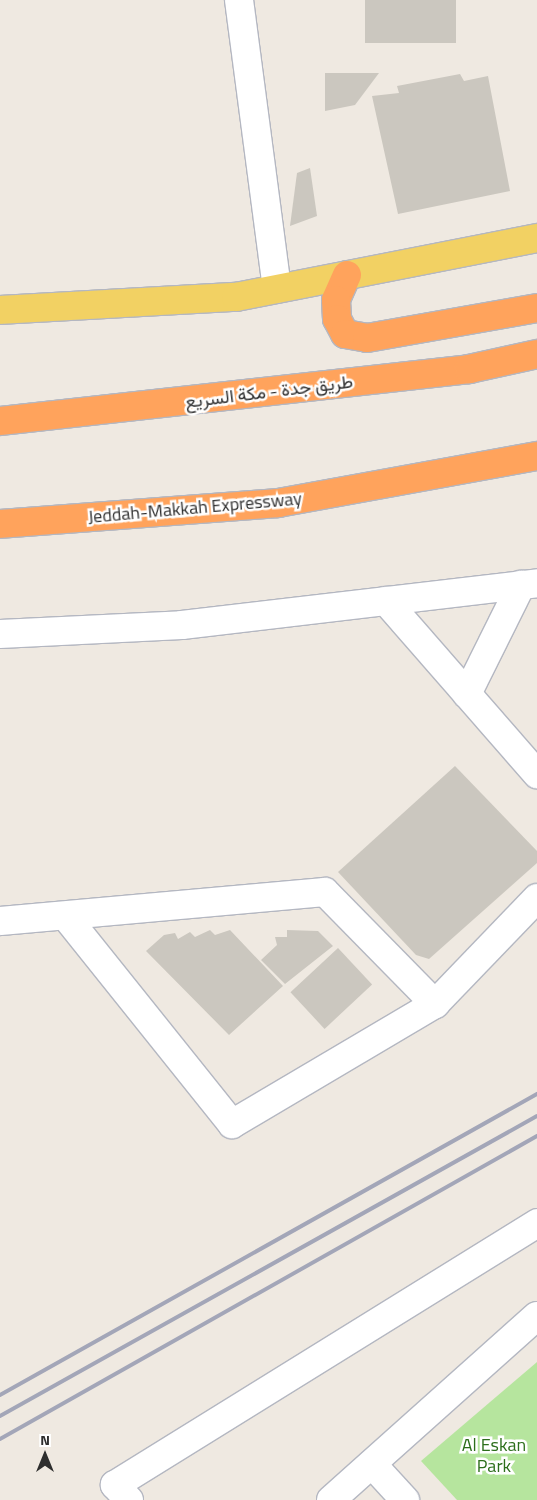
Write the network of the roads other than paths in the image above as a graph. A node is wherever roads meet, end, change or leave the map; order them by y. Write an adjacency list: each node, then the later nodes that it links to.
1 (239, 0): 4 (street)
2 (537, 238): 3 (main road)
3 (347, 275): 4 (main road); 5 (highway)
4 (277, 289): 6 (main road)
5 (537, 308)
6 (0, 310)
7 (537, 354): 8 (highway, طريق جدة - مكة السريع)
8 (0, 420)
9 (537, 456): 10 (highway, Jeddah-Makkah Expressway)
10 (0, 524)
11 (529, 584): 12 (street); 14 (street)
12 (386, 601): 13 (street); 14 (street)
13 (0, 634)
14 (467, 694): 15 (street)
15 (537, 774)
16 (537, 898): 19 (street)
17 (67, 918): 18 (street); 19 (street); 19 (street)
18 (0, 921)
19 (435, 1004)
20 (537, 1223): 23 (street)
21 (537, 1316): 22 (street)
22 (372, 1464): 24 (street); 25 (street)
23 (129, 1500)
24 (331, 1500)
25 (405, 1500)

